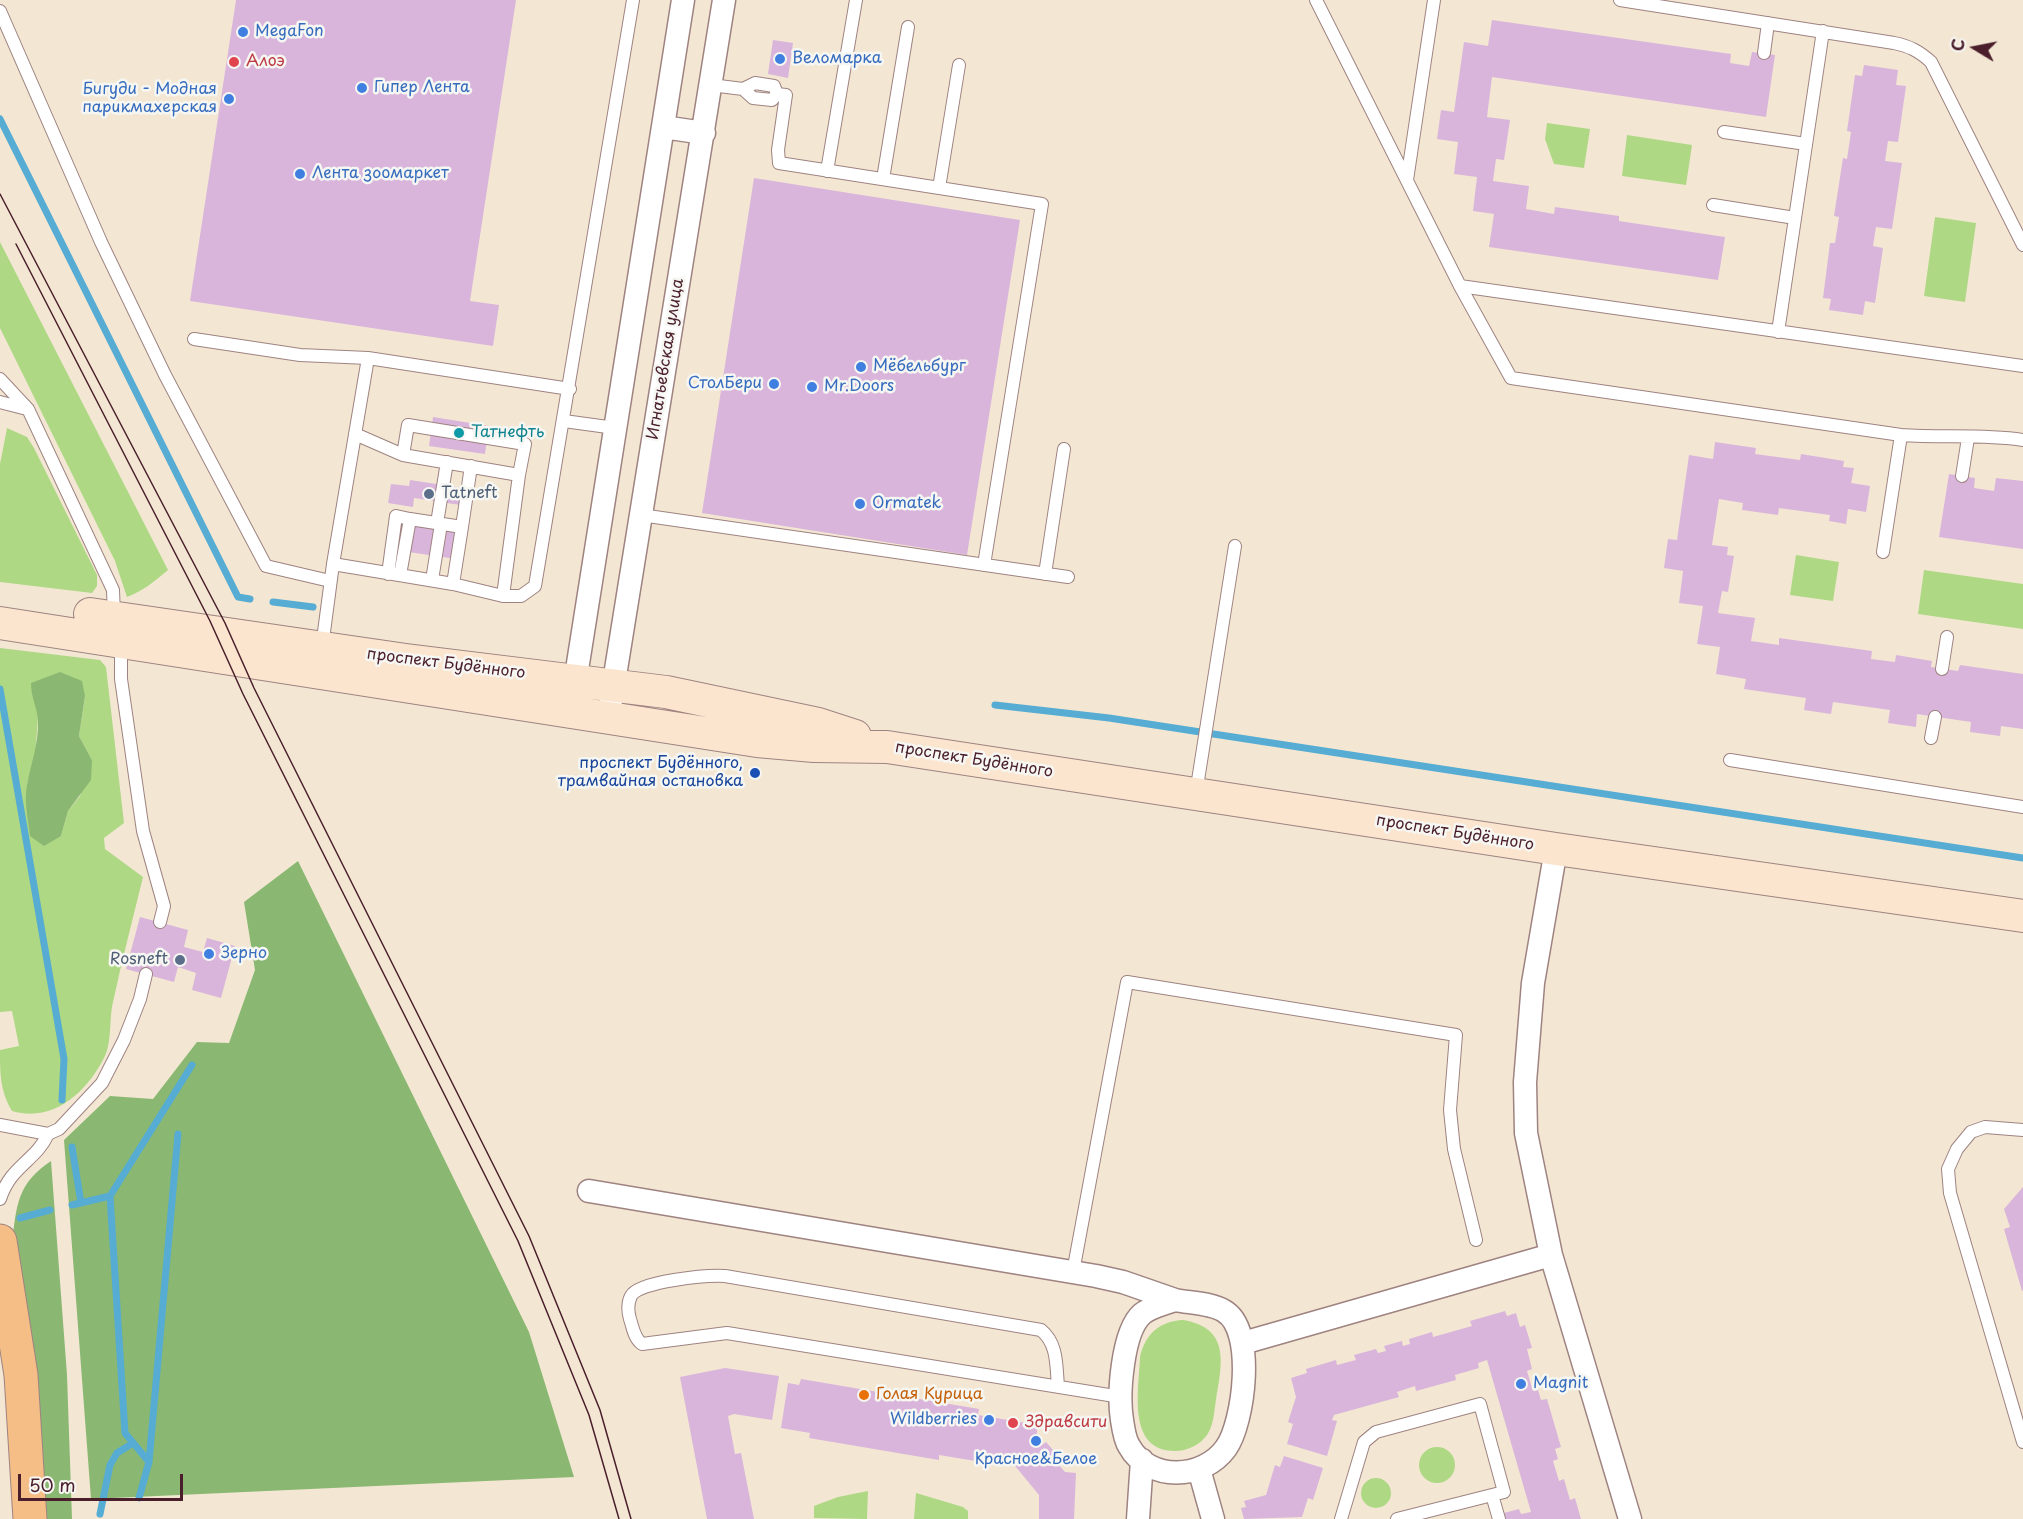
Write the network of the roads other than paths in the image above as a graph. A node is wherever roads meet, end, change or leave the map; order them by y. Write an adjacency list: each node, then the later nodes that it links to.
1 (633, 0): 32 (lane)
2 (683, 0): 15 (street)
3 (724, 0): 14 (street, Игнатьевская улица)
4 (856, 0): 19 (lane)
5 (1316, 0): 21 (lane)
6 (1434, 0): 21 (lane)
7 (1620, 0): 9 (lane)
8 (0, 11): 58 (lane)
9 (1768, 24): 11 (lane); 12 (lane)
10 (908, 27): 20 (lane)
11 (1823, 31): 18 (lane); 25 (lane)
12 (1764, 53)
13 (959, 65): 22 (lane)
14 (711, 85): 17 (street, Игнатьевская улица); 19 (lane)
15 (663, 127): 17 (street); 36 (street)
16 (1724, 132): 18 (lane)
17 (704, 133): 47 (street, Игнатьевская улица)
18 (1806, 144): 24 (lane)
19 (827, 171): 20 (lane)
20 (883, 179): 22 (lane)
21 (1407, 180): 26 (lane)
22 (939, 188): 53 (lane)
23 (1713, 205): 24 (lane)
24 (1796, 218): 27 (lane)
25 (2023, 245)
26 (1460, 286): 27 (lane); 38 (lane)
27 (1778, 332): 30 (lane)
28 (194, 339): 29 (lane)
29 (368, 358): 32 (lane); 37 (lane)
30 (2023, 366)
31 (0, 380): 34 (lane)
32 (570, 389): 35 (lane)
33 (0, 402): 34 (lane)
34 (28, 409): 63 (lane)
35 (564, 421): 36 (lane); 60 (lane)
36 (615, 428): 67 (street)
37 (355, 434): 42 (lane); 52 (lane)
38 (1901, 435): 39 (lane); 51 (lane)
39 (1968, 438): 40 (lane); 46 (lane)
40 (2023, 440)
41 (1064, 449): 54 (lane)
42 (403, 455): 43 (lane); 45 (lane)
43 (447, 462): 44 (lane); 48 (lane)
44 (471, 466): 45 (lane); 49 (lane)
45 (519, 475): 60 (lane)
46 (1962, 476)
47 (640, 515): 53 (lane); 68 (street, Игнатьевская улица)
48 (439, 523): 49 (lane); 55 (lane); 57 (lane)
49 (462, 527): 59 (lane)
50 (1235, 546): 75 (lane)
51 (1883, 552)
52 (333, 564): 55 (lane); 58 (lane)
53 (984, 565): 54 (lane)
54 (1045, 574): 56 (lane)
55 (394, 575): 57 (lane)
56 (1068, 577)
57 (432, 580): 59 (lane)
58 (330, 581): 65 (lane)
59 (453, 584): 60 (lane)
60 (503, 596)
61 (0, 602): 63 (main road, проспект Будённого)
62 (0, 623): 63 (main road, проспект Будённого)
63 (118, 630): 65 (main road, проспект Будённого); 69 (main road, проспект Будённого); 79 (lane)
64 (1947, 637): 66 (lane)
65 (322, 646): 67 (main road, проспект Будённого)
66 (1942, 669)
67 (575, 680): 68 (main road, проспект Будённого); 69 (street)
68 (614, 685): 71 (street, Игнатьевская улица); 73 (main road, проспект Будённого)
69 (571, 713): 71 (main road, проспект Будённого)
70 (1935, 717): 72 (lane)
71 (608, 718): 73 (main road, проспект Будённого)
72 (1931, 738)
73 (887, 747): 75 (main road, проспект Будённого)
74 (1730, 760): 76 (lane)
75 (1196, 794): 77 (main road, проспект Будённого)
76 (2023, 807)
77 (1556, 849): 78 (main road, проспект Будённого); 88 (street)
78 (2023, 916)
79 (160, 922)
80 (146, 974): 83 (lane)
81 (0, 1125): 83 (lane)
82 (2023, 1130): 95 (lane)
83 (48, 1134): 85 (lane)
84 (589, 1191): 89 (street)
85 (0, 1199)
86 (1476, 1240): 89 (lane)
87 (0, 1241): 100 (main road)
88 (1551, 1255): 91 (street); 106 (street)
89 (1072, 1272): 90 (street)
90 (1175, 1300): 91 (street); 93 (street)
91 (1243, 1343): 97 (street)
92 (1058, 1386): 92 (lane); 93 (lane)
93 (1121, 1397): 96 (street)
94 (0, 1398): 99 (main road)
95 (2023, 1442)
96 (1142, 1460): 97 (street); 101 (street)
97 (1199, 1469): 102 (street)
98 (1492, 1495): 103 (lane); 104 (lane); 105 (lane)
99 (7, 1519)
100 (30, 1519)
101 (1138, 1519)
102 (1213, 1519)
103 (1341, 1519)
104 (1397, 1519)
105 (1499, 1519)
106 (1630, 1519)

